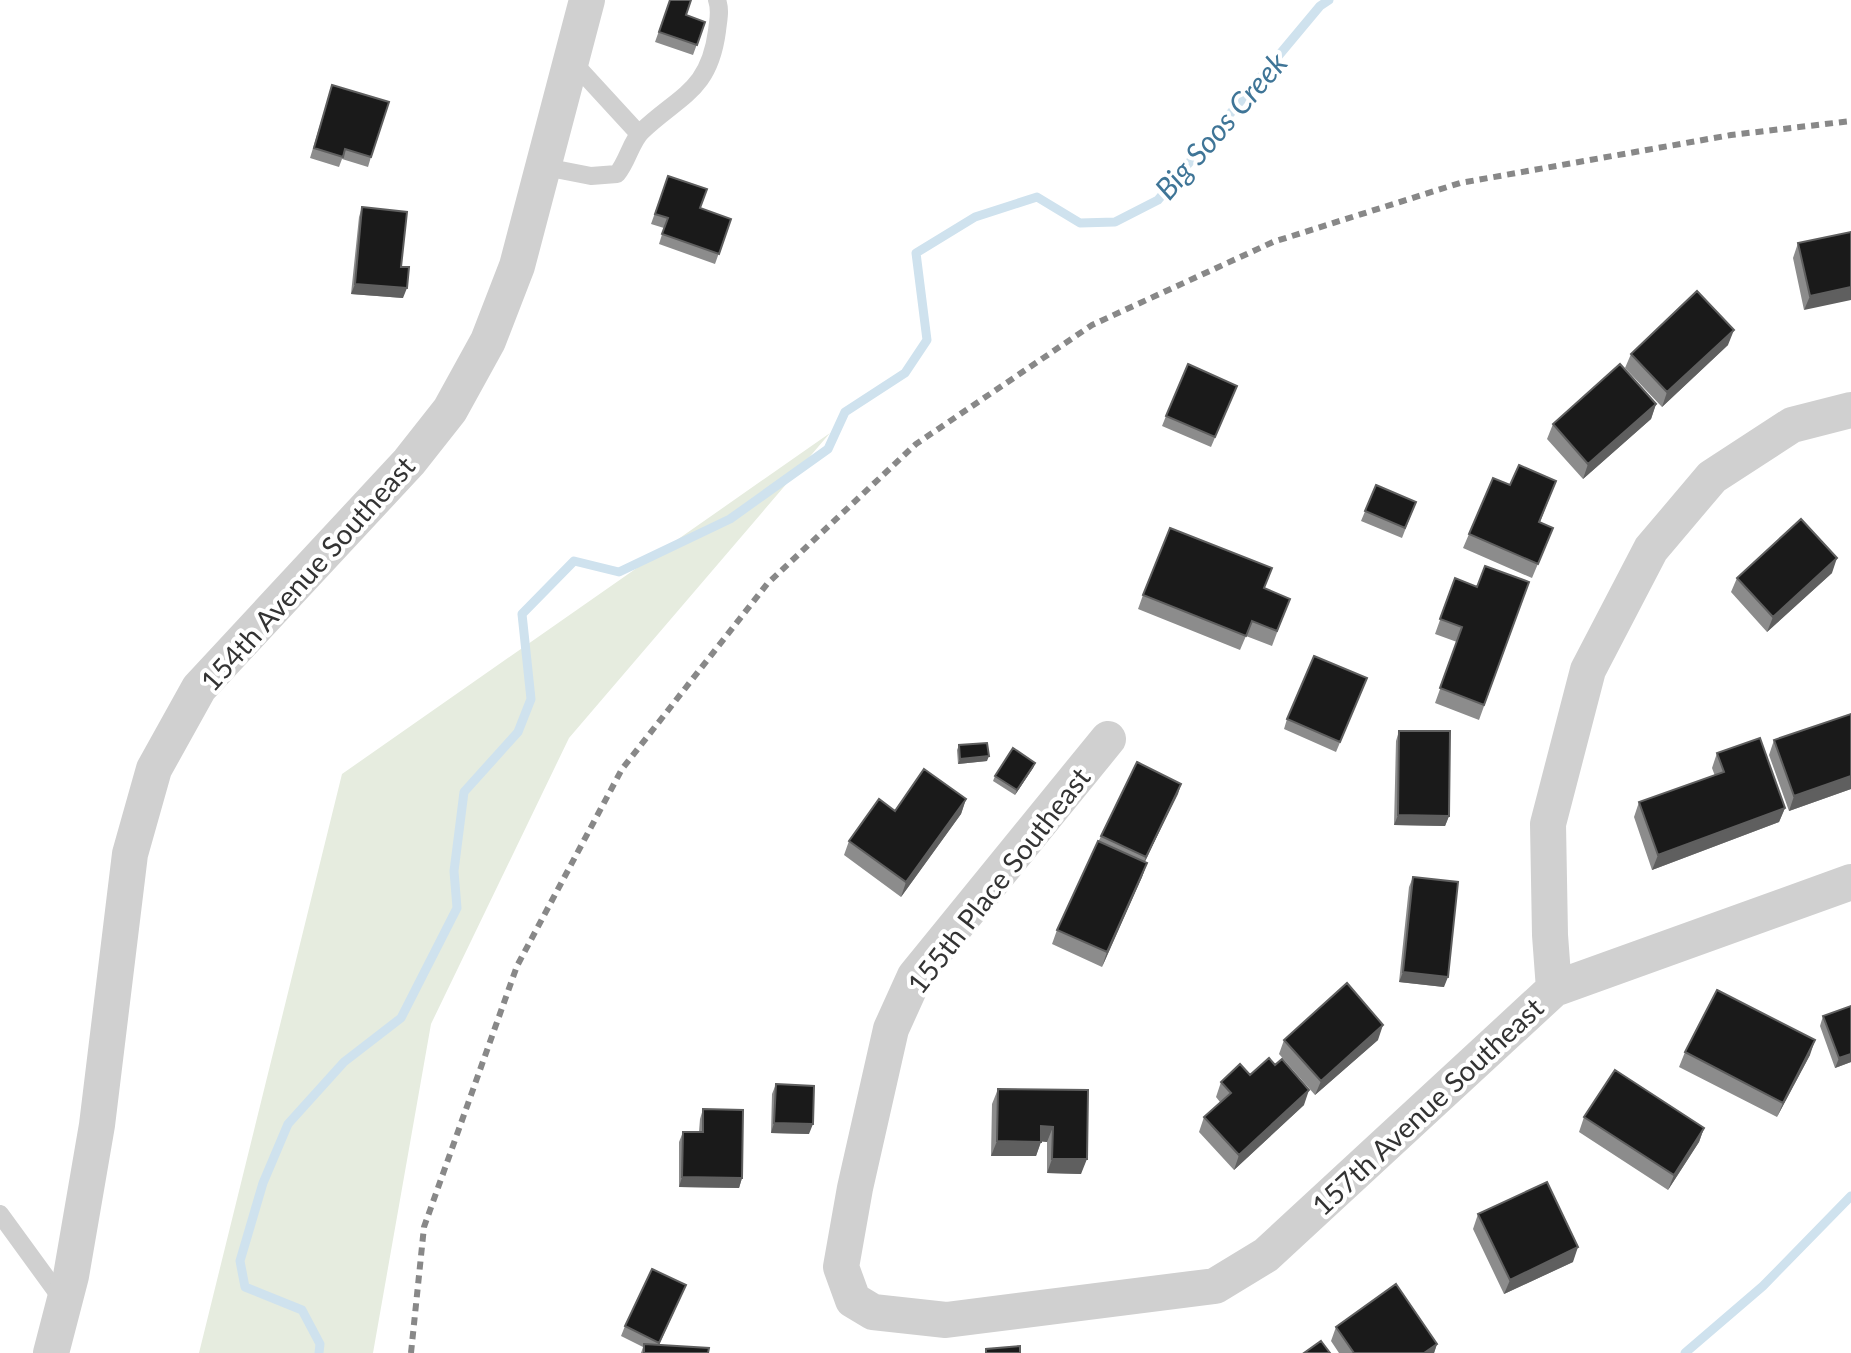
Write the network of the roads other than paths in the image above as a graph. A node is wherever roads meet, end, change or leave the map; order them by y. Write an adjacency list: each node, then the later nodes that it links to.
1 (587, 0): 3 (street, 154th Avenue Southeast)
2 (717, 0): 4 (lane)
3 (571, 60): 4 (lane); 5 (street, 154th Avenue Southeast)
4 (639, 134): 5 (lane)
5 (545, 167): 12 (street, 154th Avenue Southeast)
6 (1851, 410): 9 (street, 157th Avenue Southeast)
7 (1108, 739): 11 (street, 155th Place Southeast)
8 (1851, 882): 9 (street)
9 (1554, 989): 11 (street, 157th Avenue Southeast)
10 (0, 1214): 12 (lane)
11 (1092, 1300)
12 (64, 1302): 13 (street, 154th Avenue Southeast)
13 (51, 1353)

